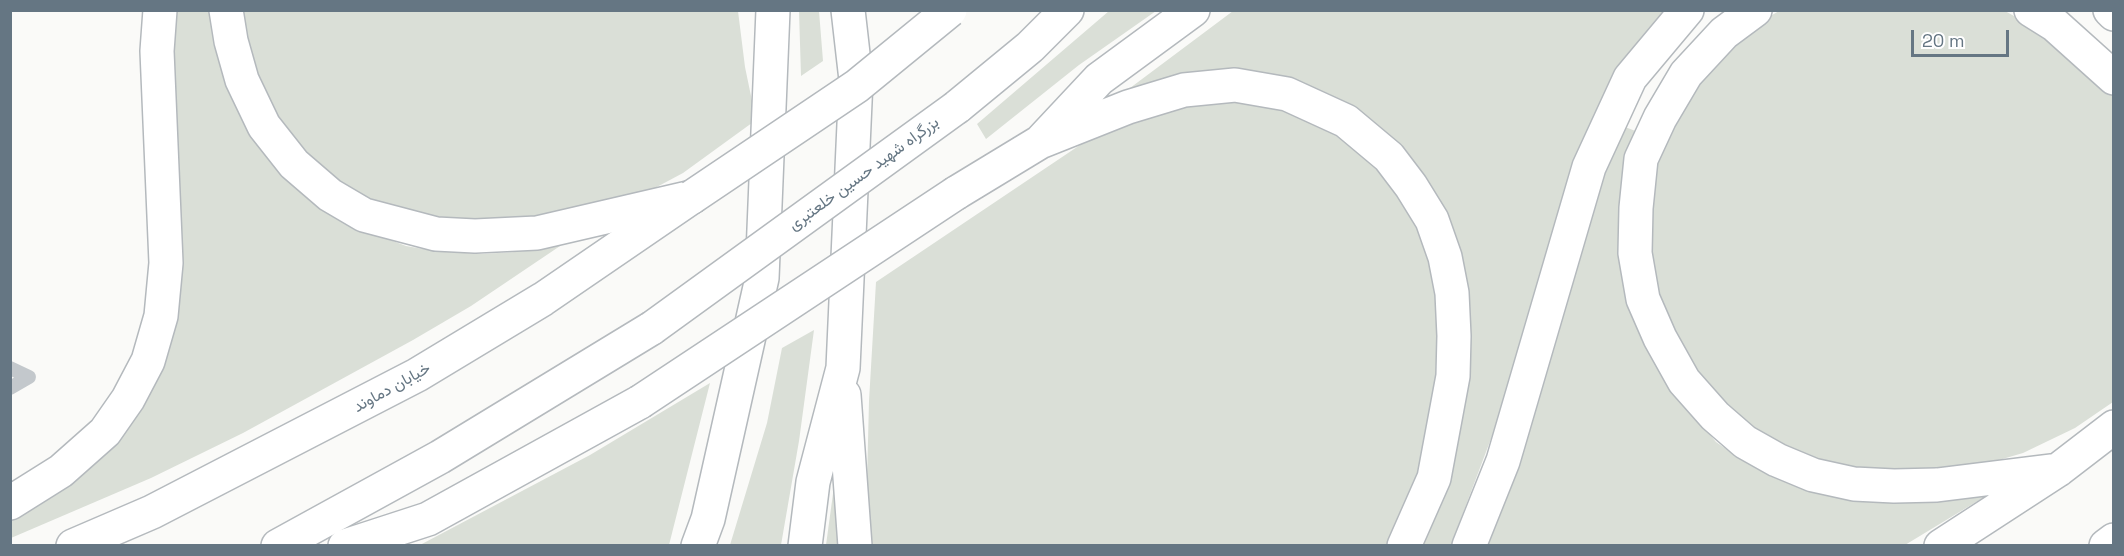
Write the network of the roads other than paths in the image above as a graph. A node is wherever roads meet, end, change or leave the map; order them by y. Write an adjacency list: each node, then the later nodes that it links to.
1 (160, 10): 23 (main road)
2 (226, 10): 17 (main road)
3 (750, 10): 15 (main road)
4 (773, 10): 15 (main road)
5 (848, 10): 19 (main road)
6 (950, 10): 17 (main road, bridge)
7 (1067, 10): 26 (main road, بزرگراه شهید حسین خلعتبری, bridge)
8 (1193, 10): 16 (main road)
9 (1687, 10): 32 (main road)
10 (1755, 10): 22 (main road)
11 (2031, 10): 14 (main road)
12 (2110, 10): 13 (main road)
13 (2114, 14)
14 (2114, 78)
15 (771, 93): 28 (main road)
16 (1040, 142): 27 (main road, bridge); 31 (main road)
17 (692, 197): 25 (main road, خیابان دماوند)
18 (10, 368): 20 (lane)
19 (843, 368): 29 (main road); 30 (main road)
20 (10, 388)
21 (2114, 427): 22 (main road)
22 (2058, 470): 33 (main road)
23 (10, 503)
24 (2114, 540): 34 (main road)
25 (73, 546)
26 (278, 546)
27 (345, 546)
28 (698, 546)
29 (805, 546)
30 (855, 546)
31 (1404, 546)
32 (1469, 546)
33 (1941, 546)
34 (2106, 546)

